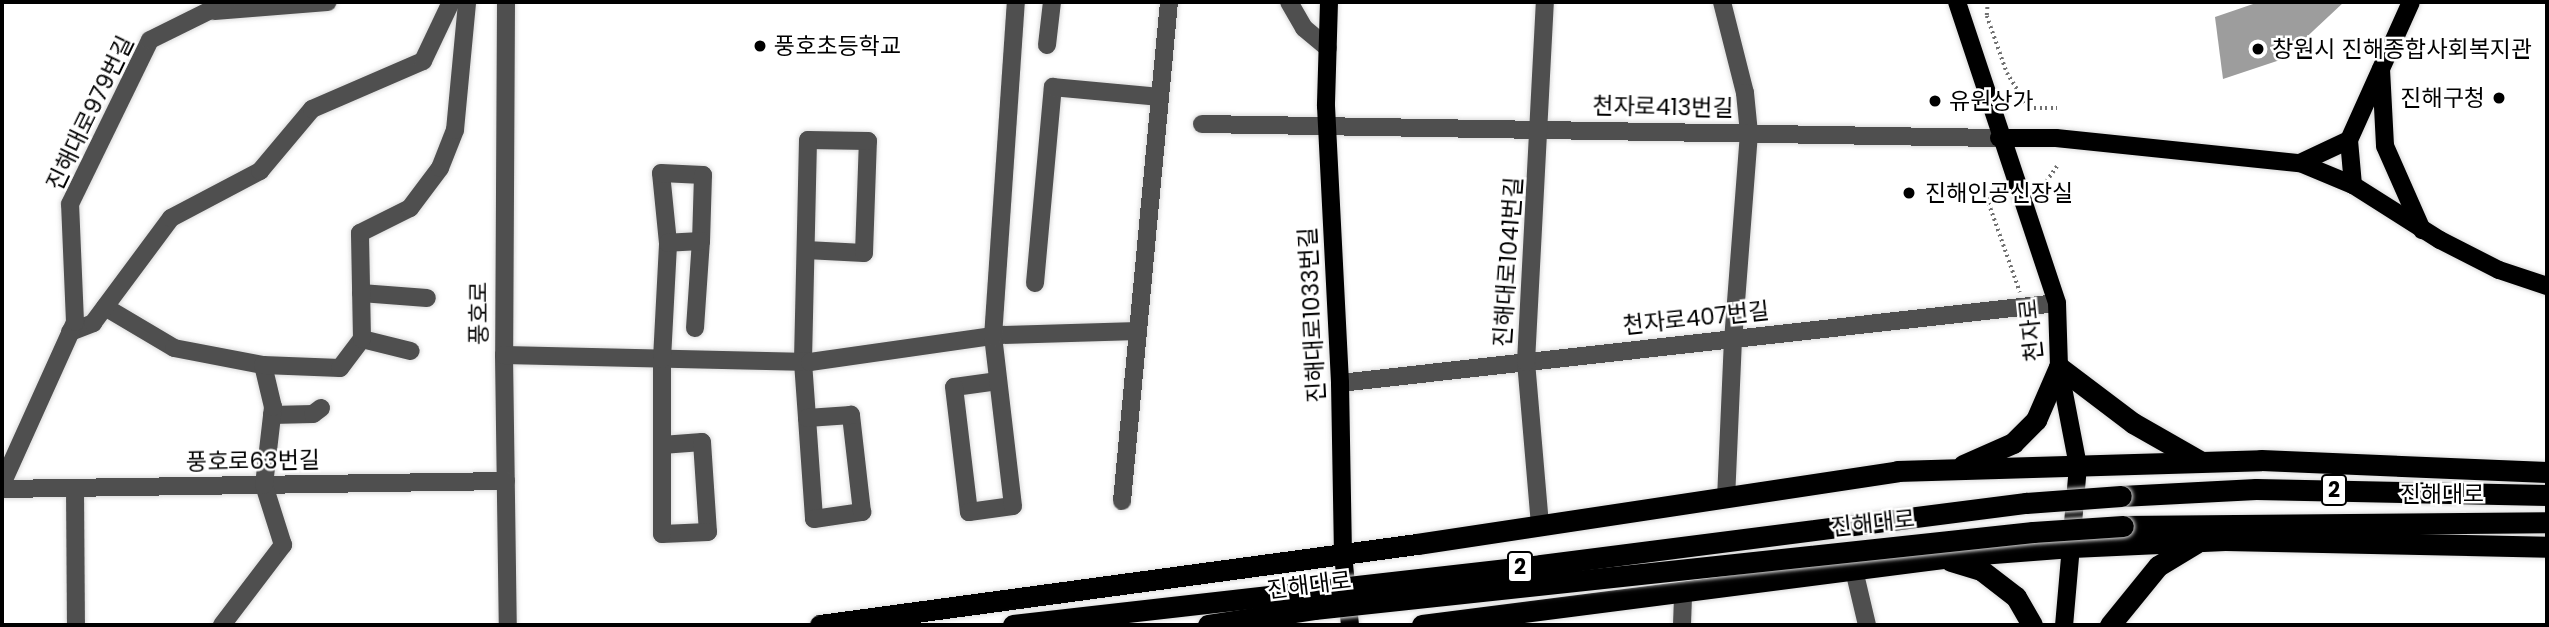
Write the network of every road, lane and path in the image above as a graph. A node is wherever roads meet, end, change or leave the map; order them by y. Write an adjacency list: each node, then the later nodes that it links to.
1 (227, 2): 16 (street, 진해대로979번길)
2 (327, 2): 16 (street)
3 (451, 2): 43 (street)
4 (467, 2): 39 (street)
5 (506, 2): 51 (street, 풍호로)
6 (1016, 2): 47 (street)
7 (1052, 2): 17 (street)
8 (1169, 2): 20 (street)
9 (1289, 2): 18 (street)
10 (1329, 2): 18 (main road, 진해대로1033번길)
11 (1545, 2): 24 (street, 진해대로1041번길)
12 (1722, 2): 25 (street)
13 (1956, 2): 26 (main road, 천자로)
14 (1987, 2): 21 (path)
15 (2411, 2): 19 (main road)
16 (207, 12): 46 (street, 진해대로979번길)
17 (1047, 45)
18 (1328, 48): 23 (main road, 진해대로1033번길)
19 (2381, 69): 27 (main road); 33 (main road)
20 (1160, 97): 37 (street); 45 (street)
21 (2057, 108)
22 (1202, 124): 23 (street, 천자로413번길)
23 (1327, 125): 24 (street, 천자로413번길); 58 (main road, 진해대로1033번길)
24 (1541, 129): 25 (street, 천자로413번길); 54 (street, 진해대로1041번길)
25 (1749, 133): 26 (street, 천자로413번길); 49 (street)
26 (1998, 138): 28 (main road); 41 (main road, 천자로)
27 (2349, 140): 28 (main road); 30 (main road)
28 (2300, 163): 30 (main road)
29 (2057, 166): 31 (path)
30 (2353, 185): 33 (main road)
31 (2043, 186)
32 (1987, 198): 42 (path)
33 (2423, 230): 38 (main road)
34 (701, 241): 35 (street); 35 (street); 44 (street)
35 (668, 243): 52 (street)
36 (806, 250): 36 (street); 53 (street)
37 (1035, 283)
38 (2547, 286)
39 (361, 292): 40 (street); 48 (street)
40 (427, 298)
41 (2057, 303): 42 (street, 천자로407번길); 56 (main road, 천자로)
42 (2025, 306): 49 (street, 천자로407번길)
43 (105, 307): 46 (street); 55 (street)
44 (695, 328)
45 (1138, 331): 47 (street); 73 (street)
46 (70, 332): 69 (street, 진해대로979번길)
47 (993, 337): 53 (street); 57 (street)
48 (362, 339): 50 (street); 55 (street)
49 (1732, 339): 54 (street, 천자로407번길); 72 (street)
50 (411, 351)
51 (504, 355): 52 (street); 67 (street, 풍호로)
52 (662, 359): 53 (street); 62 (street)
53 (803, 362): 61 (street)
54 (1527, 362): 58 (street, 천자로407번길); 75 (street, 진해대로1041번길)
55 (263, 365): 60 (street)
56 (2060, 367): 63 (highway); 64 (main road, 천자로); 65 (highway)
57 (998, 381): 57 (street)
58 (1340, 383): 79 (main road, 진해대로1033번길)
59 (321, 408): 60 (street)
60 (272, 415): 68 (street)
61 (807, 418): 61 (street)
62 (662, 445): 62 (street)
63 (2202, 462): 64 (highway); 66 (highway)
64 (2078, 466): 65 (highway); 77 (main road, 천자로)
65 (1954, 469): 72 (highway)
66 (2547, 472)
67 (506, 481): 68 (street, 풍호로63번길); 86 (street, 풍호로)
68 (264, 485): 70 (street, 풍호로63번길); 85 (street)
69 (2, 486): 70 (street, 풍호로63번길)
70 (75, 488): 84 (street)
71 (2547, 495): 88 (highway, 진해대로 / 2, bridge)
72 (1726, 497): 75 (highway)
73 (1122, 502)
74 (2547, 522): 89 (highway, 진해대로 / 2, bridge)
75 (1540, 525): 79 (highway)
76 (2199, 541): 77 (highway); 78 (highway); 96 (highway)
77 (2072, 547): 80 (highway); 95 (main road, 천자로)
78 (2547, 547)
79 (1343, 554): 87 (highway); 90 (main road, 진해대로1033번길)
80 (1942, 558): 81 (highway); 94 (highway)
81 (1854, 570): 82 (highway); 93 (street)
82 (1684, 591): 83 (highway); 92 (street)
83 (1520, 619): 91 (highway)
84 (75, 625)
85 (222, 625)
86 (508, 625)
87 (820, 625)
88 (1013, 625)
89 (1208, 625)
90 (1350, 625)
91 (1422, 625)
92 (1682, 625)
93 (1867, 625)
94 (2032, 625)
95 (2064, 625)
96 (2110, 625)

